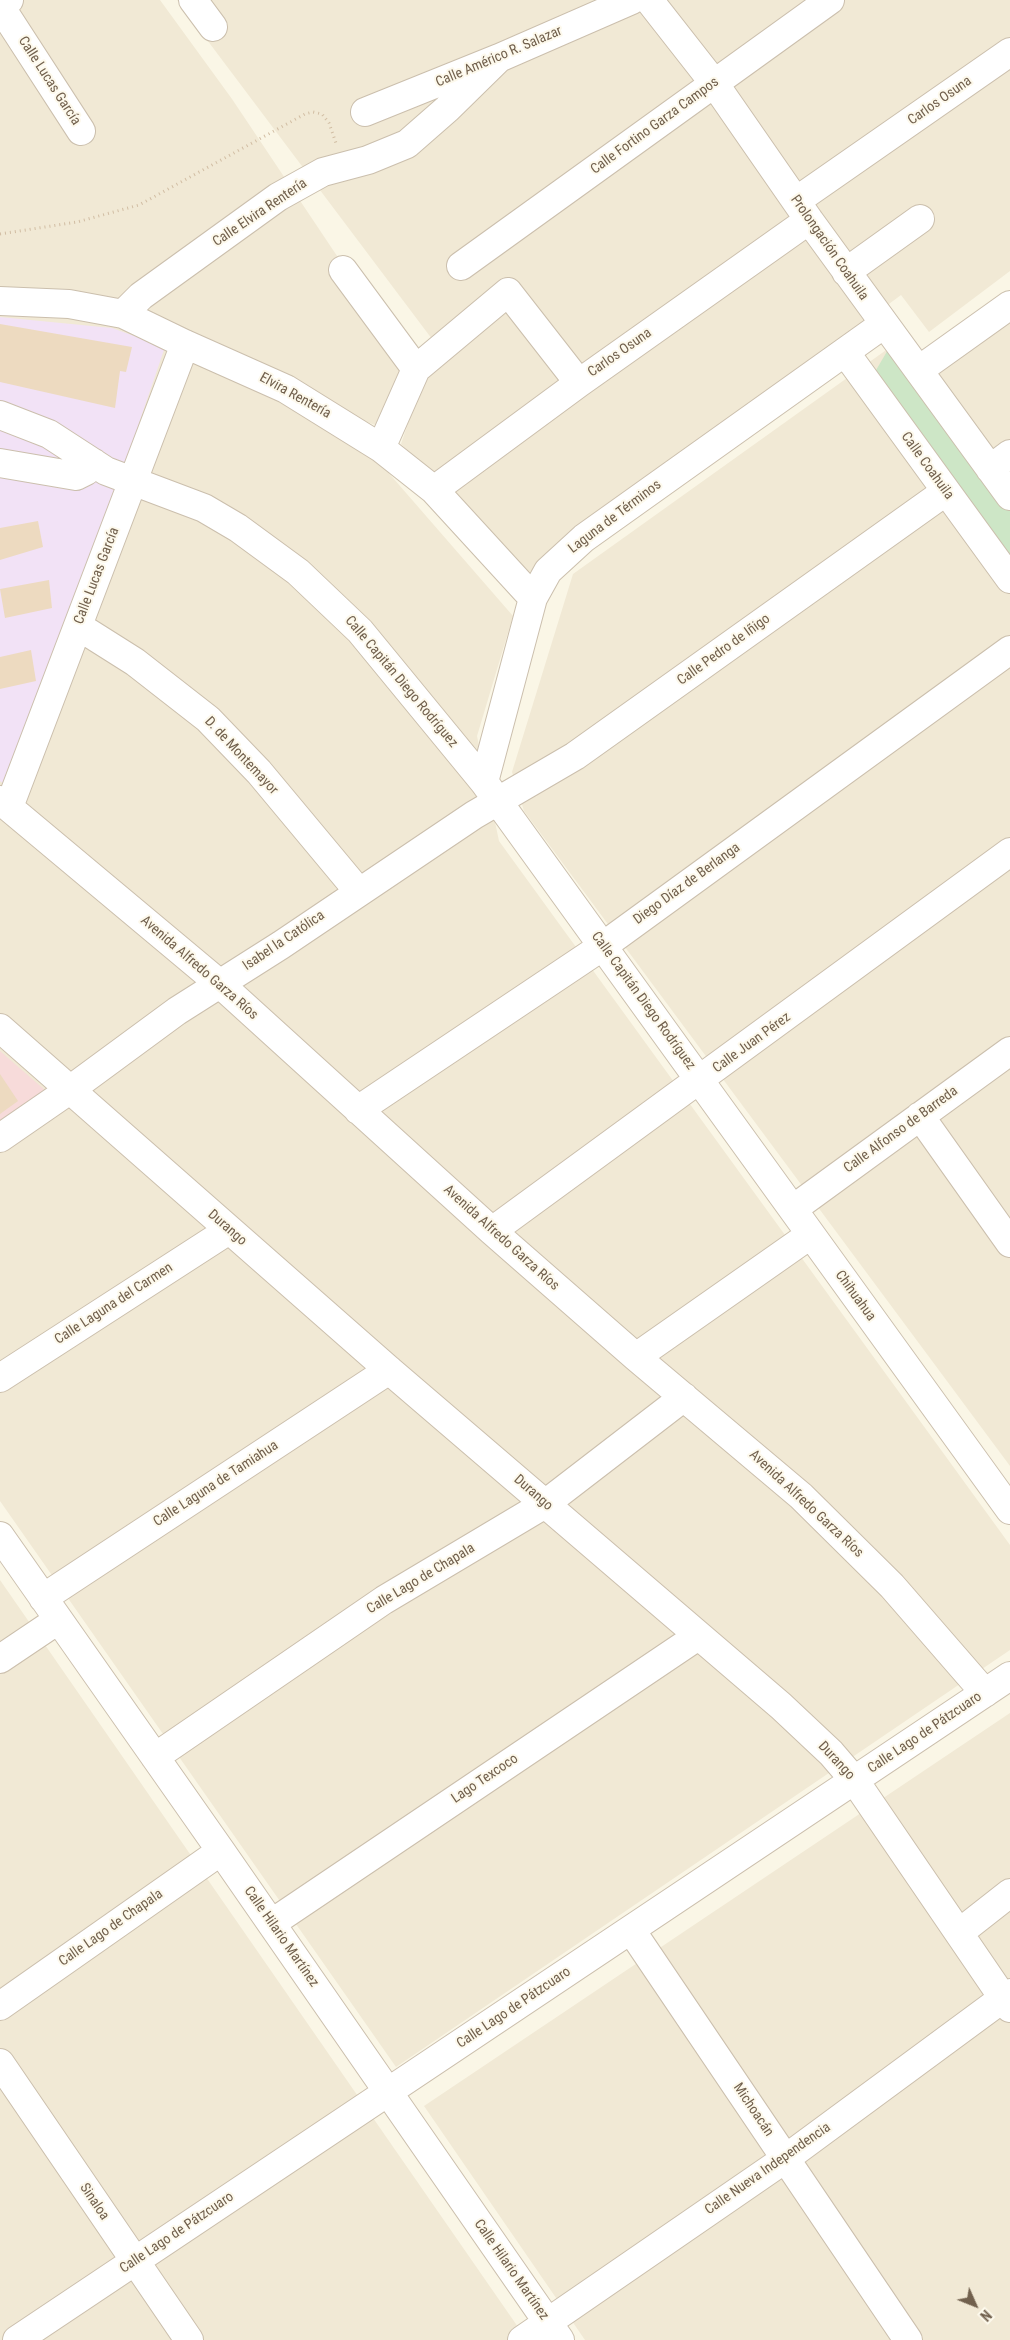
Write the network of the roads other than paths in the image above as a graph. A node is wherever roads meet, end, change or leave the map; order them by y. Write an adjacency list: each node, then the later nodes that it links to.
1 (9, 0): 6 (street)
2 (193, 0): 7 (street)
3 (632, 0): 9 (street, Calle Américo R. Salazar)
4 (649, 0): 10 (street, Prolongación Coahuila)
5 (830, 0): 10 (street, Calle Fortino Garza Campos)
6 (0, 6): 12 (street, Calle Lucas García)
7 (213, 27)
8 (1010, 52): 13 (street, Carlos Osuna)
9 (499, 58): 11 (street, Calle Américo R. Salazar); 20 (street, Calle Elvira Rentería)
10 (714, 84): 13 (street, Prolongación Coahuila); 15 (street, Calle Fortino Garza Campos)
11 (365, 112)
12 (81, 131)
13 (802, 210): 17 (street, Prolongación Coahuila); 26 (street, Carlos Osuna)
14 (920, 219): 17 (street)
15 (471, 258)
16 (343, 270): 24 (street)
17 (846, 272): 21 (street, Prolongación Coahuila)
18 (0, 301): 20 (street, Elvira Rentería)
19 (1010, 305): 25 (street)
20 (123, 314): 22 (street, Elvira Rentería)
21 (884, 324): 23 (street, Laguna de Términos); 25 (street, Prolongación Coahuila)
22 (185, 344): 28 (street, Elvira Rentería); 32 (street, Calle Lucas García)
23 (845, 352): 34 (street, Calle Coahuila); 37 (street, Laguna de Términos)
24 (416, 369): 26 (street); 28 (street)
25 (919, 370): 29 (street, Prolongación Coahuila)
26 (579, 383): 33 (street, Carlos Osuna)
27 (0, 415): 31 (street, Calle Capitán Diego Rodríguez)
28 (381, 448): 33 (street, Elvira Rentería)
29 (1000, 462): 35 (street, Prolongación Coahuila)
30 (0, 463): 31 (street)
31 (94, 463): 32 (street, Calle Capitán Diego Rodríguez)
32 (132, 482): 38 (street, Calle Lucas García); 40 (street, Calle Capitán Diego Rodríguez)
33 (434, 490): 37 (street, Elvira Rentería)
34 (945, 492): 36 (street, Calle Coahuila); 40 (street, Calle Pedro de Iñigo)
35 (1010, 496)
36 (1010, 579)
37 (533, 598): 40 (street, Laguna de Términos)
38 (78, 626): 41 (street, Calle Lucas García); 43 (street, D. de Montemayor)
39 (1010, 650): 44 (street, Diego Díaz de Berlanga)
40 (491, 792): 43 (street, Isabel la Católica); 44 (street, Calle Capitán Diego Rodríguez)
41 (5, 803): 45 (street, Avenida Alfredo Garza Ríos)
42 (1010, 852): 48 (street, Calle Juan Pérez)
43 (358, 892): 45 (street, Isabel la Católica)
44 (603, 946): 48 (street, Calle Capitán Diego Rodríguez); 50 (street, Diego Díaz de Berlanga)
45 (220, 984): 49 (street, Isabel la Católica); 50 (street, Avenida Alfredo Garza Ríos)
46 (0, 1028): 49 (street, Durango)
47 (1010, 1051): 51 (street, Calle Alfonso de Barreda)
48 (700, 1081): 53 (street, Chihuahua); 55 (street, Calle Juan Pérez)
49 (71, 1089): 52 (street, Isabel la Católica); 54 (street, Durango)
50 (358, 1110): 55 (street, Avenida Alfredo Garza Ríos)
51 (920, 1116): 53 (street, Calle Alfonso de Barreda); 57 (street)
52 (0, 1138)
53 (793, 1209): 56 (street, Chihuahua)
54 (229, 1230): 59 (street, Durango); 60 (street, Calle Laguna del Carmen)
55 (492, 1231): 58 (street, Avenida Alfredo Garza Ríos)
56 (810, 1235): 58 (street); 63 (street, Chihuahua)
57 (1010, 1243)
58 (636, 1357): 61 (street, Avenida Alfredo Garza Ríos)
59 (389, 1370): 62 (street, Durango); 65 (street, Calle Laguna de Tamiahua)
60 (0, 1378)
61 (684, 1398): 62 (street, Calle Lago de Chapala); 70 (street, Avenida Alfredo Garza Ríos)
62 (545, 1504): 67 (street, Durango); 71 (street, Calle Lago de Chapala)
63 (1010, 1510)
64 (0, 1536): 65 (street, Calle Hilario Martínez)
65 (43, 1598): 66 (street, Calle Hilario Martínez)
66 (58, 1620): 68 (street); 71 (street, Calle Hilario Martínez)
67 (698, 1636): 72 (street, Durango); 75 (street, Lago Texcoco)
68 (0, 1659)
69 (1010, 1676): 70 (street, Calle Lago de Pátzcuaro)
70 (985, 1693): 72 (street, Calle Lago de Pátzcuaro)
71 (155, 1757): 73 (street, Calle Hilario Martínez)
72 (855, 1780): 76 (street, Calle Lago de Pátzcuaro); 77 (street, Durango)
73 (221, 1851): 75 (street, Calle Hilario Martínez); 79 (street, Calle Lago de Chapala)
74 (1010, 1893): 77 (street)
75 (272, 1924): 81 (street, Calle Hilario Martínez)
76 (631, 1930): 81 (street, Calle Lago de Pátzcuaro); 82 (street, Michoacán)
77 (959, 1933): 78 (street, Durango)
78 (1008, 2000): 82 (street, Calle Nueva Independencia)
79 (0, 2006)
80 (0, 2063): 83 (street, Sinaloa)
81 (388, 2092): 83 (street, Calle Lago de Pátzcuaro); 84 (street, Calle Hilario Martínez)
82 (785, 2159): 84 (street, Calle Nueva Independencia); 88 (street, Michoacán)
83 (134, 2260): 85 (street, Calle Lago de Pátzcuaro); 86 (street, Sinaloa)
84 (554, 2331): 87 (street, Calle Nueva Independencia)
85 (17, 2340)
86 (189, 2340)
87 (522, 2340)
88 (908, 2340)

